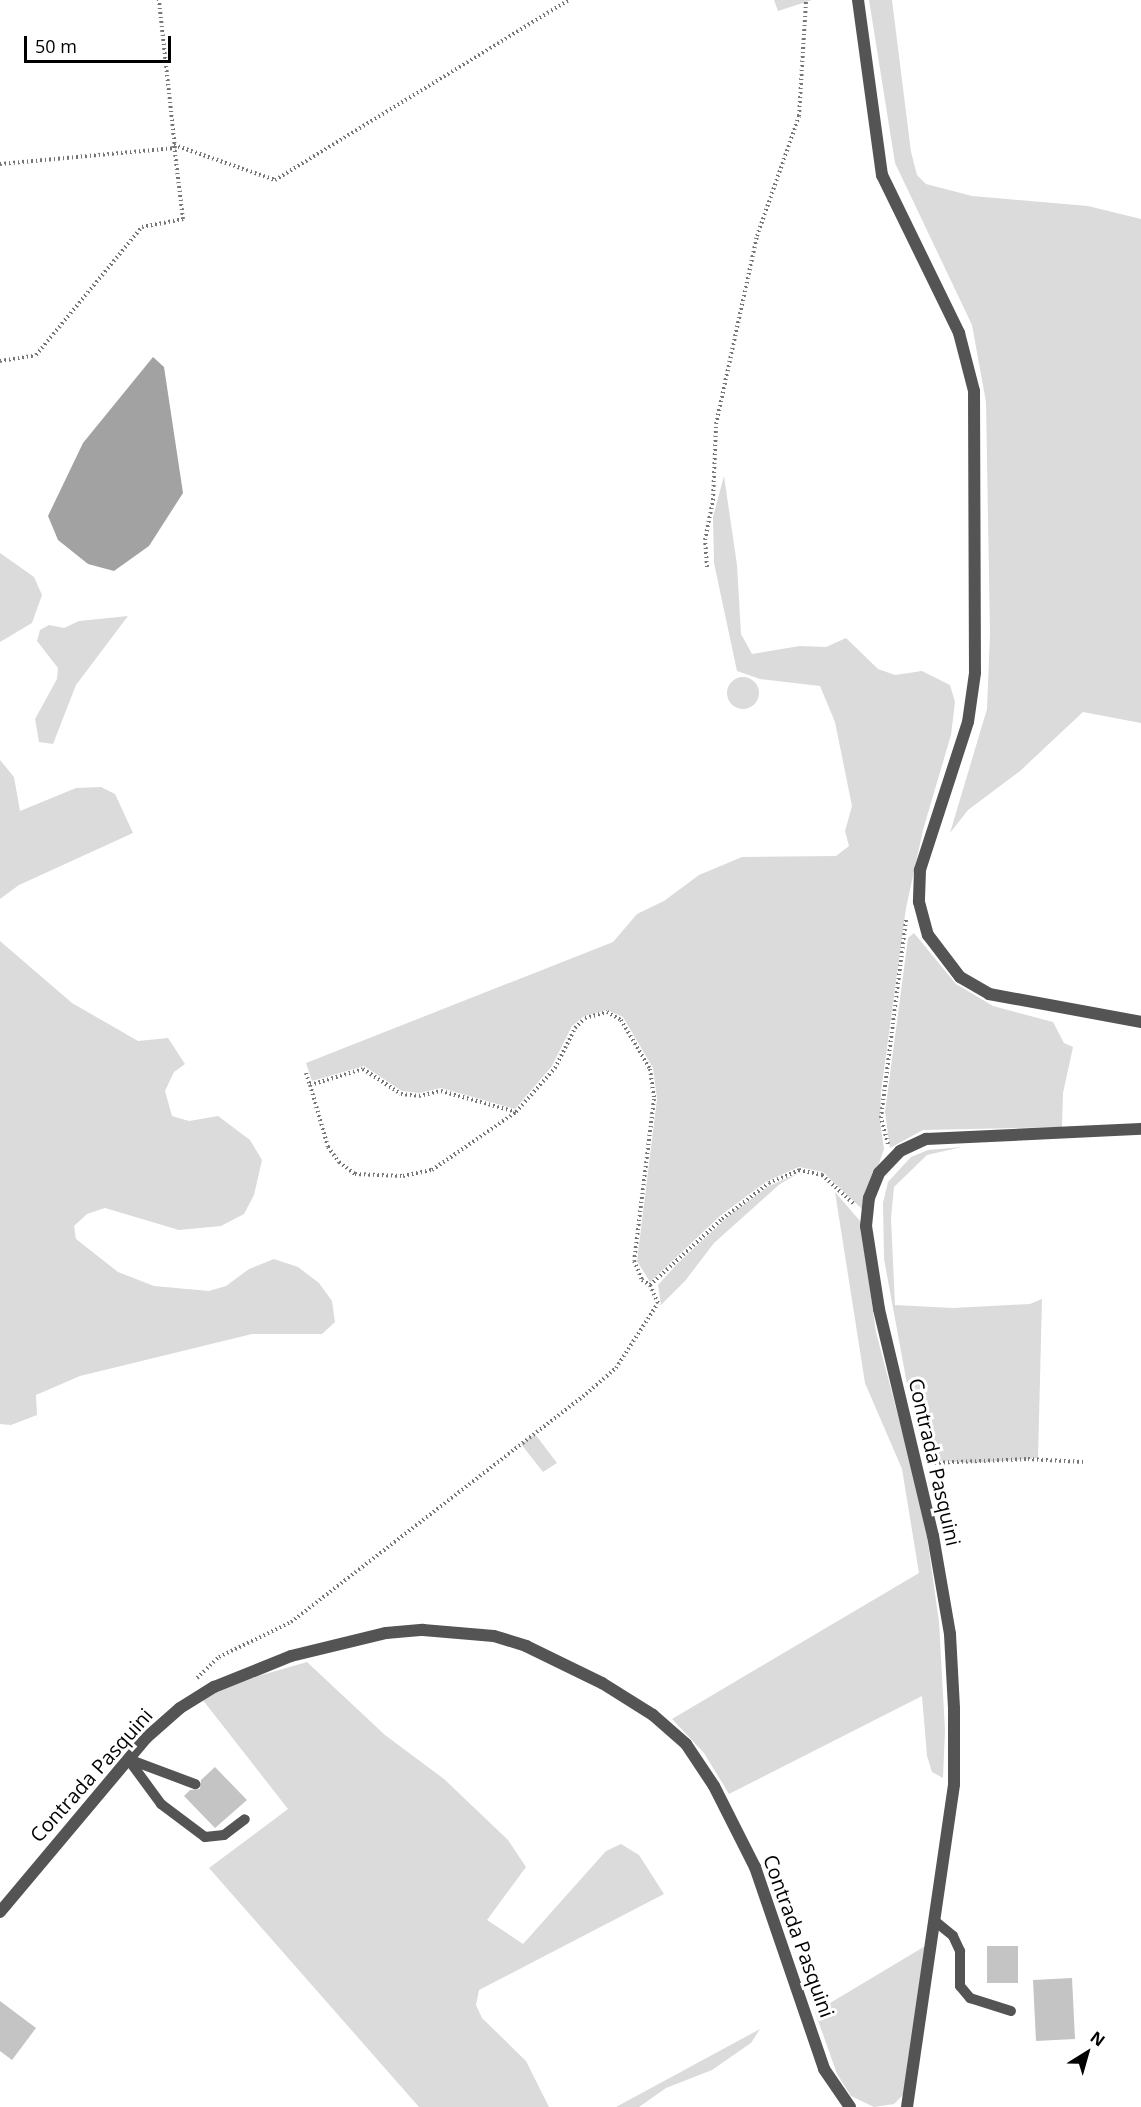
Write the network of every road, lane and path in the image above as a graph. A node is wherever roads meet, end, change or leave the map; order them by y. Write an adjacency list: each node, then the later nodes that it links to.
1 (159, 0): 5 (path)
2 (568, 0): 5 (path)
3 (806, 0): 8 (path)
4 (858, 0): 9 (street)
5 (174, 145): 6 (path); 7 (path)
6 (0, 164)
7 (0, 361)
8 (707, 567)
9 (919, 902): 10 (street); 15 (path)
10 (1141, 1022)
11 (306, 1073): 12 (path)
12 (310, 1085): 13 (path); 13 (path)
13 (516, 1112): 17 (path)
14 (1141, 1129): 15 (street, Contrada Pasquini)
15 (891, 1159): 16 (street, Contrada Pasquini)
16 (867, 1218): 17 (path); 18 (street, Contrada Pasquini)
17 (650, 1286): 20 (path)
18 (917, 1462): 19 (path); 25 (street, Contrada Pasquini)
19 (1083, 1462)
20 (201, 1695): 21 (street, Contrada Pasquini); 27 (street, Contrada Pasquini)
21 (128, 1759): 22 (lane); 23 (lane); 24 (street, Contrada Pasquini)
22 (195, 1784)
23 (245, 1820)
24 (0, 1912)
25 (936, 1922): 26 (lane); 28 (street, Contrada Pasquini)
26 (1011, 2011)
27 (850, 2107)
28 (907, 2107)

